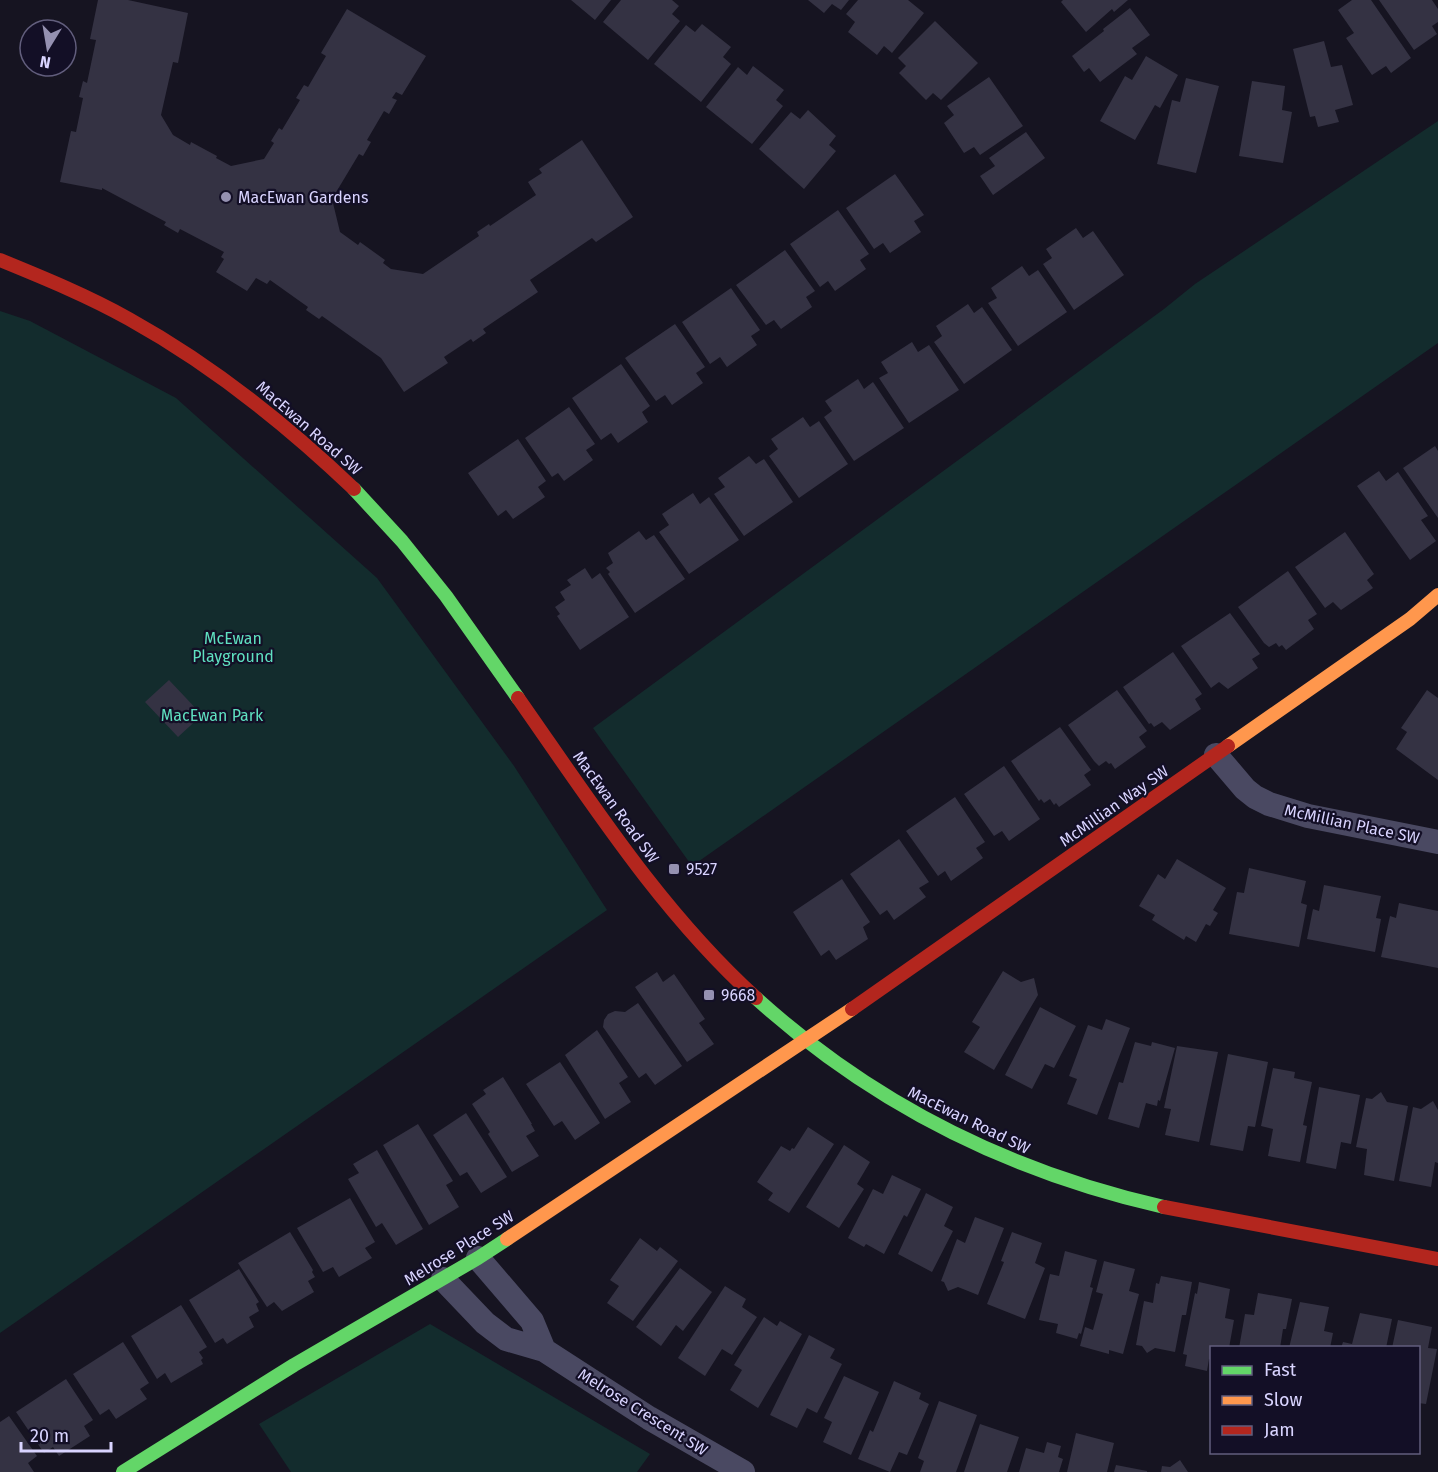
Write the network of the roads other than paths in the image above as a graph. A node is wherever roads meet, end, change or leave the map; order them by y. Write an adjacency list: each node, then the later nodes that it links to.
1 (0, 260): 5 (street, MacEwan Road SW)
2 (1438, 595): 3 (street, McMillian Way SW)
3 (1216, 755): 4 (street, McMillian Place SW); 5 (street, McMillian Way SW)
4 (1438, 842)
5 (805, 1040): 6 (street, Melrose Place SW); 7 (street, MacEwan Road SW)
6 (478, 1258): 8 (street, Melrose Place SW); 9 (street)
7 (1438, 1258)
8 (443, 1279): 9 (street, Melrose Crescent SW); 10 (street, Melrose Place SW)
9 (544, 1350): 11 (street, Melrose Crescent SW)
10 (123, 1472)
11 (743, 1472)

